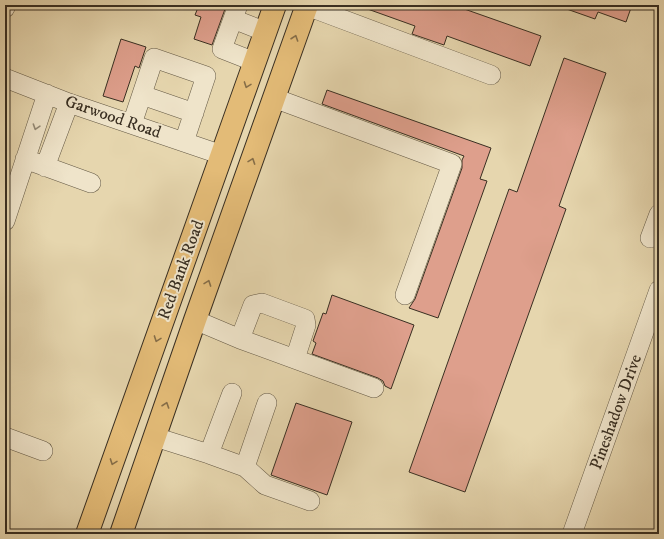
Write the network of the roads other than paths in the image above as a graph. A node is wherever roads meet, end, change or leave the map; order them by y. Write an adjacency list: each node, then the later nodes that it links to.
1 (275, 5): 4 (main road, Red Bank Road)
2 (307, 6): 5 (street); 9 (main road, Red Bank Road, one-way to 2)
3 (235, 12): 4 (street); 4 (street)
4 (260, 47): 9 (main road); 14 (main road, Red Bank Road, one-way to 14)
5 (491, 75)
6 (5, 78): 7 (street, Garwood Road)
7 (47, 94): 10 (street, Garwood Road); 15 (street, one-way to 15)
8 (142, 95): 11 (street); 11 (street); 12 (street)
9 (274, 98): 18 (main road, Red Bank Road, one-way to 9); 23 (street)
10 (69, 103): 12 (street, Garwood Road); 16 (street)
11 (194, 113): 13 (street)
12 (132, 124): 13 (street, Garwood Road)
13 (184, 142): 14 (street, Garwood Road)
14 (222, 156): 18 (main road); 36 (main road, Red Bank Road, one-way to 36)
15 (25, 159): 16 (street); 20 (street)
16 (45, 166): 17 (street)
17 (91, 183)
18 (238, 201): 24 (main road, Red Bank Road, one-way to 18)
19 (659, 214): 21 (street)
20 (5, 222)
21 (650, 238)
22 (659, 290): 38 (street, Pineshadow Drive)
23 (406, 295)
24 (195, 320): 25 (street); 31 (main road, Red Bank Road, one-way to 24)
25 (240, 339): 26 (street); 26 (street)
26 (295, 359): 27 (street)
27 (374, 388)
28 (232, 393): 33 (street)
29 (267, 403): 34 (street)
30 (5, 437): 32 (street)
31 (155, 437): 33 (street); 37 (main road, Red Bank Road)
32 (43, 451)
33 (209, 454): 34 (street)
34 (245, 467): 35 (street)
35 (310, 501)
36 (87, 534)
37 (121, 534)
38 (572, 534)

